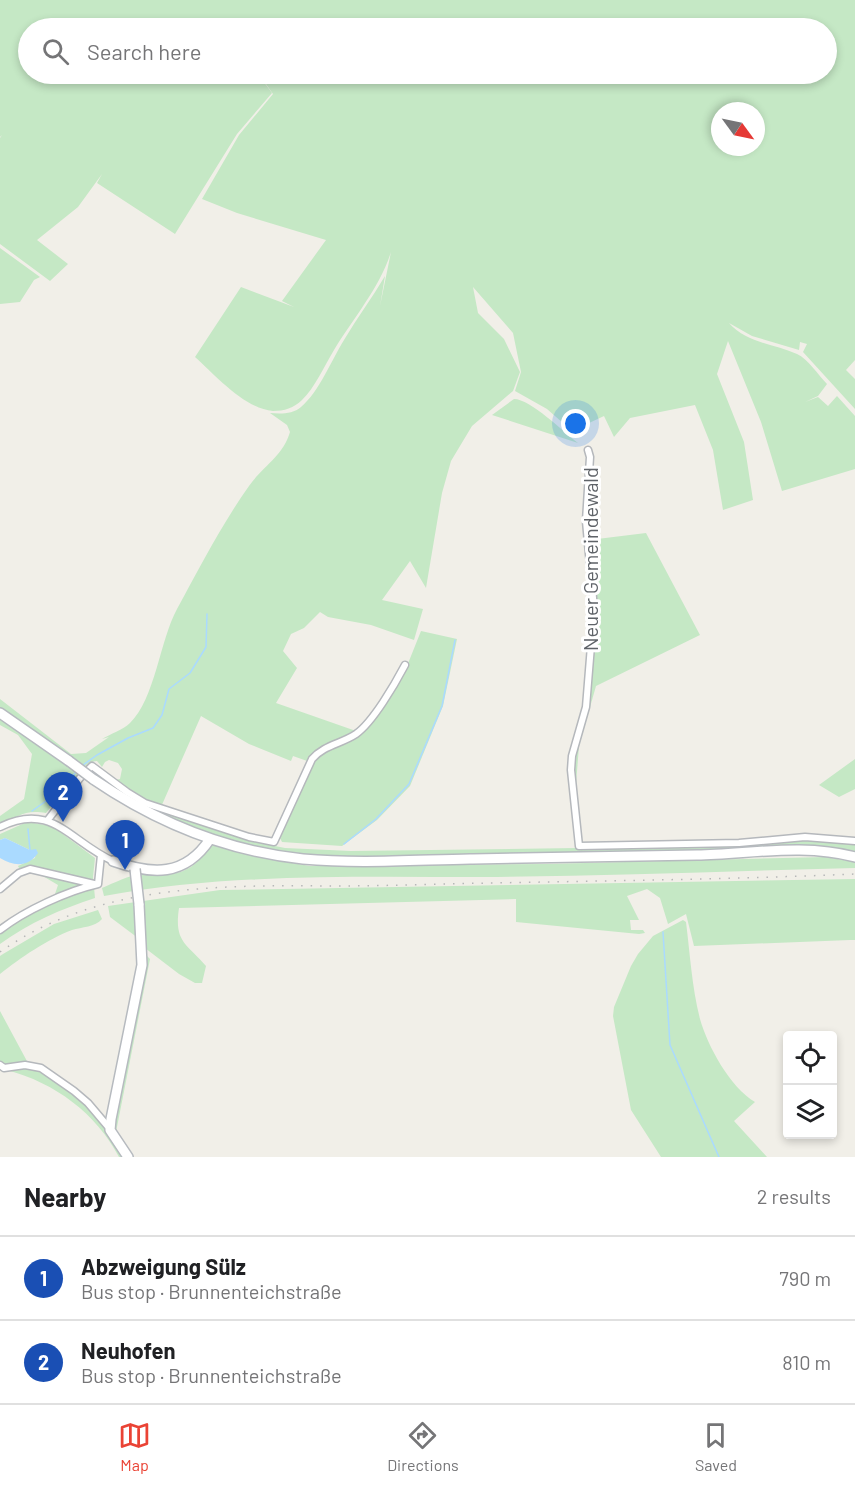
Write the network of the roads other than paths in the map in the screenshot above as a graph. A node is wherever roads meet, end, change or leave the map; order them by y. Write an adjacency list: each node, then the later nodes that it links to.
1 (588, 450): 8 (street, Neuer Gemeindewald)
2 (405, 666): 4 (street)
3 (0, 713): 6 (main road, bridge)
4 (47, 821): 5 (street); 9 (street)
5 (0, 828)
6 (200, 835): 7 (main road); 12 (main road)
7 (210, 839): 10 (main road); 12 (main road)
8 (855, 841)
9 (98, 853): 11 (street); 14 (street)
10 (855, 857)
11 (113, 861): 13 (main road)
12 (174, 868): 13 (main road)
13 (135, 869): 18 (main road, bridge)
14 (98, 885): 15 (street); 16 (street)
15 (0, 890)
16 (0, 930)
17 (0, 1065): 18 (street)
18 (110, 1130): 19 (main road)
19 (128, 1157)

